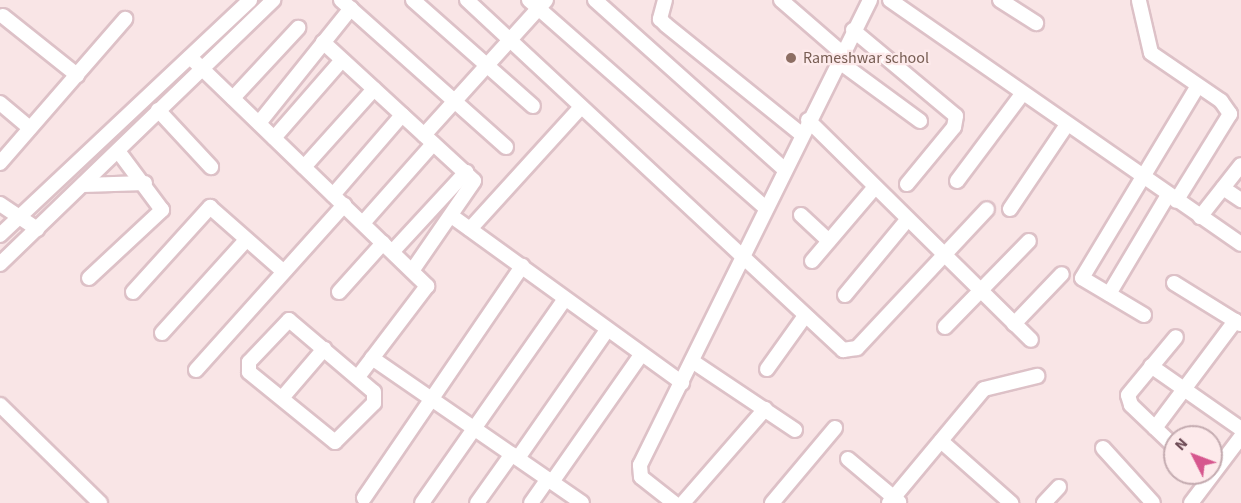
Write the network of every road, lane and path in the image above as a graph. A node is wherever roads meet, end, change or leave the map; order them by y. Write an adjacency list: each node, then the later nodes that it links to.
1 (249, 0): 22 (street)
2 (273, 0): 25 (street)
3 (413, 0): 24 (street)
4 (467, 0): 19 (street)
5 (595, 0): 51 (street)
6 (665, 0): 42 (street)
7 (781, 0): 21 (street)
8 (870, 0): 18 (street)
9 (890, 0): 29 (street)
10 (1000, 0): 16 (street)
11 (1139, 0): 27 (street)
12 (538, 3): 19 (street); 65 (street)
13 (346, 4): 20 (street); 31 (street)
14 (3, 16): 26 (street)
15 (125, 20): 26 (street)
16 (1036, 23)
17 (298, 28): 30 (street)
18 (853, 30): 21 (street); 56 (street)
19 (510, 40): 24 (street); 34 (street)
20 (323, 42): 23 (street); 39 (street)
21 (839, 56): 37 (street); 38 (street)
22 (190, 57): 25 (street); 69 (street)
23 (342, 60): 28 (street); 43 (street)
24 (486, 66): 31 (street); 33 (street)
25 (203, 69): 30 (street); 35 (street)
26 (77, 75): 41 (street)
27 (1198, 86): 53 (street); 61 (street)
28 (374, 89): 36 (street); 50 (street)
29 (1022, 94): 40 (street); 54 (street)
30 (233, 98): 39 (street)
31 (456, 100): 44 (street); 45 (street)
32 (0, 103): 41 (street)
33 (533, 106)
34 (581, 107): 75 (street); 83 (street)
35 (158, 110): 46 (street); 49 (street)
36 (402, 115): 44 (street); 60 (street)
37 (808, 120): 42 (street); 58 (street)
38 (920, 121)
39 (259, 123): 43 (street)
40 (1066, 126): 53 (street); 67 (street)
41 (30, 129): 47 (street)
42 (801, 134): 51 (street)
43 (274, 138): 50 (street)
44 (429, 139): 52 (street); 73 (street)
45 (506, 147)
46 (118, 151): 55 (street); 57 (street)
47 (0, 163)
48 (1241, 165): 59 (street)
49 (212, 167)
50 (304, 167): 60 (street)
51 (783, 168): 65 (street)
52 (466, 172): 70 (street); 81 (street)
53 (1141, 178): 61 (street); 95 (street)
54 (957, 181)
55 (145, 183): 57 (street); 90 (street)
56 (907, 184)
57 (83, 185): 74 (street)
58 (875, 187): 72 (street); 78 (street)
59 (1223, 188): 62 (street); 71 (street)
60 (333, 195): 64 (street)
61 (1172, 198): 71 (street); 95 (street)
62 (1241, 200)
63 (0, 204): 69 (street)
64 (344, 206): 73 (street); 88 (street)
65 (766, 208): 83 (street)
66 (987, 209): 82 (street)
67 (1010, 209)
68 (801, 215): 78 (street)
69 (19, 217): 74 (street); 76 (street)
70 (453, 217): 75 (street); 87 (street)
71 (1200, 217): 80 (street)
72 (907, 220): 82 (street); 96 (street)
73 (363, 223): 81 (street)
74 (37, 229): 85 (street)
75 (470, 229): 86 (street)
76 (0, 235)
77 (246, 240): 88 (street); 93 (street); 104 (street)
78 (829, 241): 84 (street)
79 (1029, 241): 92 (street)
80 (1241, 243)
81 (388, 247): 87 (street); 94 (street)
82 (943, 256): 92 (street); 99 (street)
83 (742, 258): 99 (street); 110 (street)
84 (812, 261)
85 (0, 264)
86 (522, 266): 97 (street); 119 (street)
87 (412, 271): 109 (street)
88 (284, 272): 113 (street)
89 (1062, 274): 101 (street)
90 (90, 278)
91 (1174, 283): 100 (street)
92 (980, 291): 101 (street); 102 (street)
93 (133, 292)
94 (339, 292)
95 (1109, 294): 98 (street)
96 (845, 295)
97 (565, 299): 103 (street); 124 (street)
98 (1144, 315)
99 (805, 316): 112 (street)
100 (1238, 323): 117 (street)
101 (1014, 324): 106 (street)
102 (945, 327)
103 (607, 330): 108 (street); 131 (street)
104 (162, 333)
105 (1176, 337): 111 (street)
106 (1031, 340)
107 (324, 349): 115 (street); 118 (street); 118 (street)
108 (641, 355): 116 (street); 134 (street)
109 (372, 358): 115 (street); 119 (street)
110 (692, 362): 116 (street); 121 (street)
111 (1150, 366): 117 (street); 123 (street)
112 (767, 369)
113 (196, 370)
114 (1037, 376): 129 (street)
115 (358, 377): 118 (street)
116 (682, 383): 145 (street)
117 (1184, 391): 123 (street); 125 (street)
118 (282, 398)
119 (432, 399): 124 (street); 137 (street)
120 (0, 405): 140 (street)
121 (765, 409): 126 (street); 146 (street)
122 (835, 428): 147 (street)
123 (1155, 428): 127 (street)
124 (475, 429): 131 (street); 141 (street)
125 (1241, 429)
126 (795, 430)
127 (1163, 436)
128 (1241, 437): 132 (street)
129 (942, 441): 138 (street); 139 (street)
130 (1103, 448): 149 (street)
131 (515, 456): 134 (street); 142 (street)
132 (1223, 457)
133 (848, 459): 139 (street)
134 (550, 481): 143 (street); 144 (street)
135 (1201, 485): 150 (street)
136 (1059, 487): 148 (street)
137 (363, 498)
138 (1002, 500)
139 (895, 501)
140 (100, 503)
141 (422, 503)
142 (477, 503)
143 (531, 503)
144 (582, 503)
145 (674, 503)
146 (683, 503)
147 (772, 503)
148 (1044, 503)
149 (1153, 503)
150 (1191, 503)

